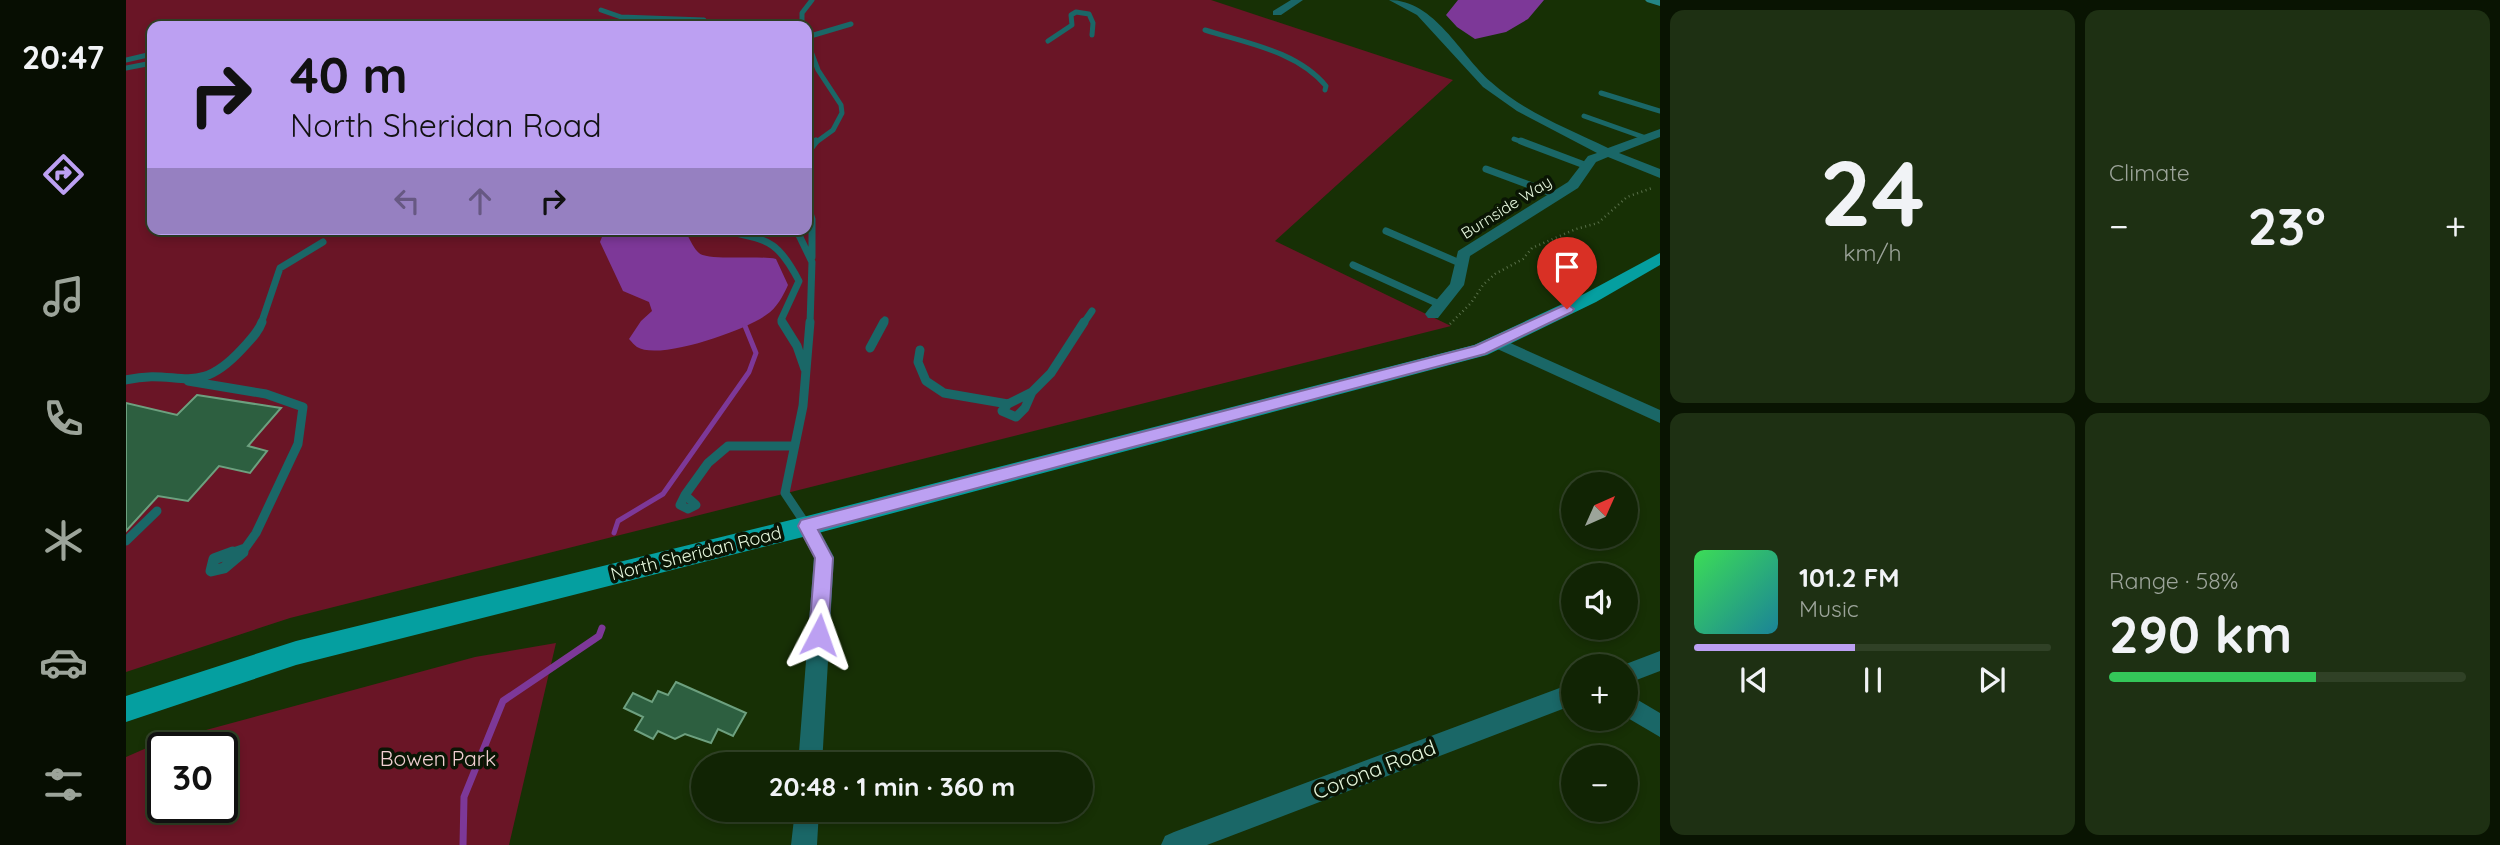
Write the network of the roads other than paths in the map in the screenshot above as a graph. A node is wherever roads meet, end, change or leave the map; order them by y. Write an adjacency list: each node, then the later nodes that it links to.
1 (806, 0): 2 (lane)
2 (812, 0): 10 (lane)
3 (1298, 0): 8 (street)
4 (1394, 0): 29 (street)
5 (1651, 0): 6 (street)
6 (1660, 2)
7 (604, 11): 9 (lane)
8 (1277, 13)
9 (704, 20)
10 (802, 21)
11 (851, 24): 14 (lane)
12 (1205, 30): 21 (lane)
13 (1092, 34): 15 (lane)
14 (812, 37)
15 (1048, 41)
16 (812, 53): 28 (lane)
17 (147, 55): 18 (lane)
18 (126, 61)
19 (147, 64): 20 (lane)
20 (126, 68)
21 (1325, 90)
22 (1601, 93): 23 (lane)
23 (1660, 111)
24 (1584, 116): 26 (lane)
25 (1660, 133): 26 (street, Burnside Way)
26 (1646, 138): 29 (street, Burnside Way)
27 (1514, 139): 30 (lane)
28 (812, 147)
29 (1608, 153): 30 (street, Burnside Way); 32 (street); 33 (street)
30 (1587, 166): 34 (street, Burnside Way)
31 (1486, 169): 34 (lane)
32 (1660, 174)
33 (1656, 187)
34 (1557, 195): 42 (street, Burnside Way)
35 (812, 219): 41 (lane)
36 (1386, 231): 42 (lane)
37 (750, 235): 51 (lane)
38 (799, 235): 41 (lane)
39 (323, 242): 50 (lane)
40 (1660, 258): 47 (main road, North Sheridan Road)
41 (813, 262): 51 (lane)
42 (1462, 264): 44 (street, Burnside Way)
43 (1353, 265): 44 (lane)
44 (1437, 310)
45 (1092, 311): 55 (lane)
46 (885, 320): 48 (lane)
47 (1499, 342): 57 (street); 61 (main road, North Sheridan Road)
48 (870, 348)
49 (920, 350): 56 (lane)
50 (218, 369): 53 (lane); 54 (lane)
51 (806, 371): 58 (lane)
52 (126, 380): 53 (lane)
53 (188, 381): 54 (lane)
54 (217, 386): 63 (lane)
55 (1032, 391): 56 (lane); 56 (lane)
56 (1007, 404)
57 (1660, 417)
58 (794, 446): 59 (lane); 61 (lane)
59 (685, 495)
60 (146, 510): 62 (lane)
61 (807, 526): 67 (main road, North Sheridan Road); 70 (street)
62 (126, 541)
63 (245, 548)
64 (1660, 661): 65 (street)
65 (1638, 669)
66 (1561, 699): 72 (street, Corona Road)
67 (126, 709)
68 (1638, 712): 69 (street)
69 (1660, 726)
70 (811, 752)
71 (806, 822): 73 (street)
72 (1208, 840): 74 (street, Corona Road)
73 (804, 845)
74 (1174, 845)

